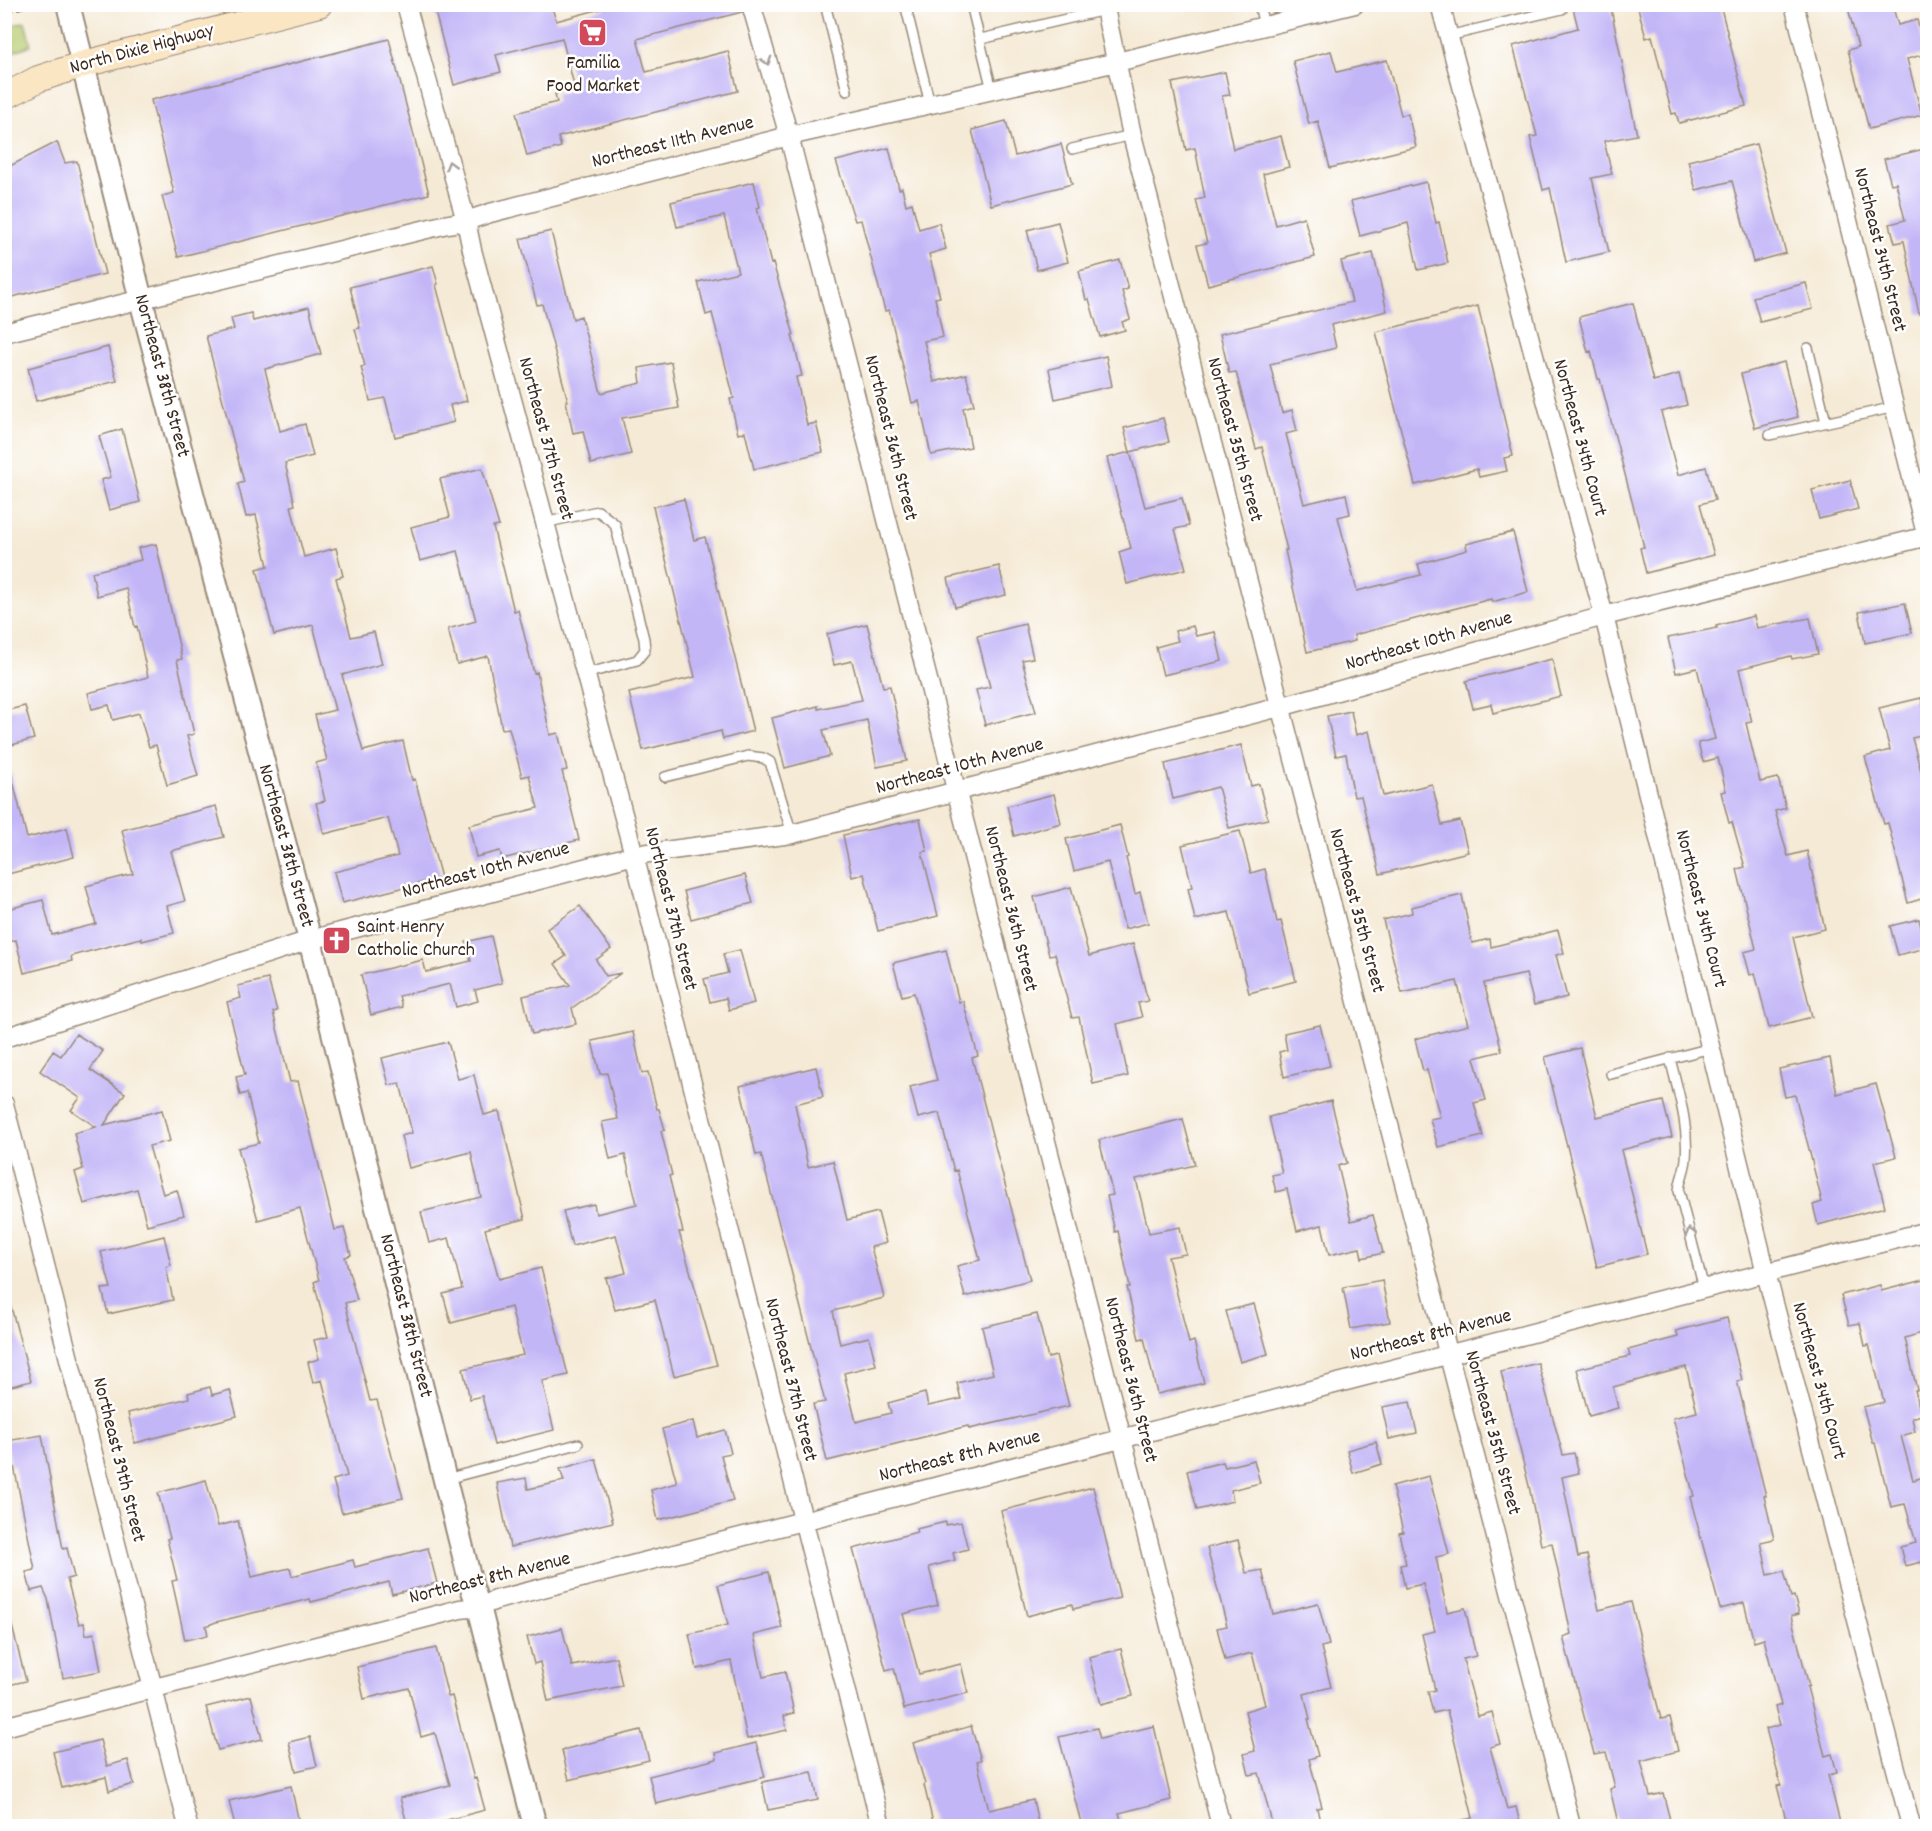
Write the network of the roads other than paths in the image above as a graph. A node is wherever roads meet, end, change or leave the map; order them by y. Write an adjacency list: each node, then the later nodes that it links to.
1 (68, 4): 18 (street, Northeast 38th Street)
2 (319, 4): 18 (main road, North Dixie Highway)
3 (406, 4): 26 (street, Northeast 37th Street, one-way to 3)
4 (751, 4): 24 (street, Northeast 36th Street, one-way to 24)
5 (825, 4): 20 (lane)
6 (905, 4): 22 (lane)
7 (971, 4): 16 (lane)
8 (1259, 4): 14 (lane)
9 (1355, 4): 14 (street, Northeast 11th Avenue)
10 (1440, 4): 15 (street, Northeast 34th Court)
11 (1794, 4): 30 (street, Northeast 34th Street)
12 (1104, 8): 16 (lane); 17 (street, Northeast 35th Street)
13 (1562, 9): 15 (lane)
14 (1264, 27): 17 (street, Northeast 11th Avenue)
15 (1448, 36): 35 (street, Northeast 34th Court)
16 (981, 39): 19 (lane)
17 (1117, 62): 19 (street, Northeast 11th Avenue); 23 (street, Northeast 35th Street)
18 (84, 64): 21 (main road, North Dixie Highway); 27 (street, Northeast 38th Street)
19 (992, 90): 22 (street, Northeast 11th Avenue)
20 (847, 91)
21 (4, 97)
22 (930, 104): 24 (street, Northeast 11th Avenue)
23 (1132, 135): 25 (lane); 37 (street, Northeast 35th Street)
24 (789, 136): 26 (street, Northeast 11th Avenue); 39 (street, Northeast 36th Street)
25 (1072, 149)
26 (466, 221): 27 (street, Northeast 11th Avenue); 33 (street, Northeast 37th Street)
27 (141, 300): 28 (street, Northeast 11th Avenue); 42 (street, Northeast 38th Street)
28 (4, 333)
29 (1808, 348): 31 (lane)
30 (1895, 407): 31 (lane); 34 (street, Northeast 34th Street)
31 (1826, 422): 32 (lane)
32 (1770, 435)
33 (544, 523): 36 (street, Northeast 37th Street); 36 (lane)
34 (1927, 538): 35 (street, Northeast 10th Avenue)
35 (1604, 616): 37 (street, Northeast 10th Avenue); 44 (street, Northeast 34th Court)
36 (585, 674): 41 (street, Northeast 37th Street)
37 (1280, 707): 39 (street, Northeast 10th Avenue); 51 (street, Northeast 35th Street)
38 (665, 777): 40 (lane)
39 (957, 791): 40 (street, Northeast 10th Avenue); 52 (street, Northeast 36th Street)
40 (792, 834): 41 (street, Northeast 10th Avenue)
41 (634, 855): 42 (street, Northeast 10th Avenue); 55 (street, Northeast 37th Street)
42 (310, 940): 43 (street, Northeast 10th Avenue); 54 (street, Northeast 38th Street)
43 (4, 1038)
44 (1711, 1048): 45 (lane); 49 (street, Northeast 34th Court)
45 (1670, 1058): 46 (lane); 50 (lane, one-way to 45)
46 (1611, 1074)
47 (4, 1104): 57 (street, Northeast 39th Street)
48 (1928, 1231): 49 (street, Northeast 8th Avenue)
49 (1766, 1273): 50 (street, Northeast 8th Avenue); 64 (street, Northeast 34th Court)
50 (1704, 1289): 51 (street, Northeast 8th Avenue)
51 (1449, 1354): 52 (street, Northeast 8th Avenue); 63 (street, Northeast 35th Street)
52 (1122, 1439): 55 (street, Northeast 8th Avenue); 62 (street, Northeast 36th Street)
53 (578, 1444): 54 (lane)
54 (446, 1479): 56 (street, Northeast 38th Street)
55 (803, 1521): 56 (street, Northeast 8th Avenue); 61 (street, Northeast 37th Street)
56 (479, 1607): 57 (street, Northeast 8th Avenue); 60 (street, Northeast 38th Street)
57 (152, 1688): 58 (street, Northeast 8th Avenue); 59 (street, Northeast 39th Street)
58 (4, 1726)
59 (188, 1827)
60 (535, 1827)
61 (881, 1827)
62 (1221, 1827)
63 (1571, 1827)
64 (1911, 1827)

